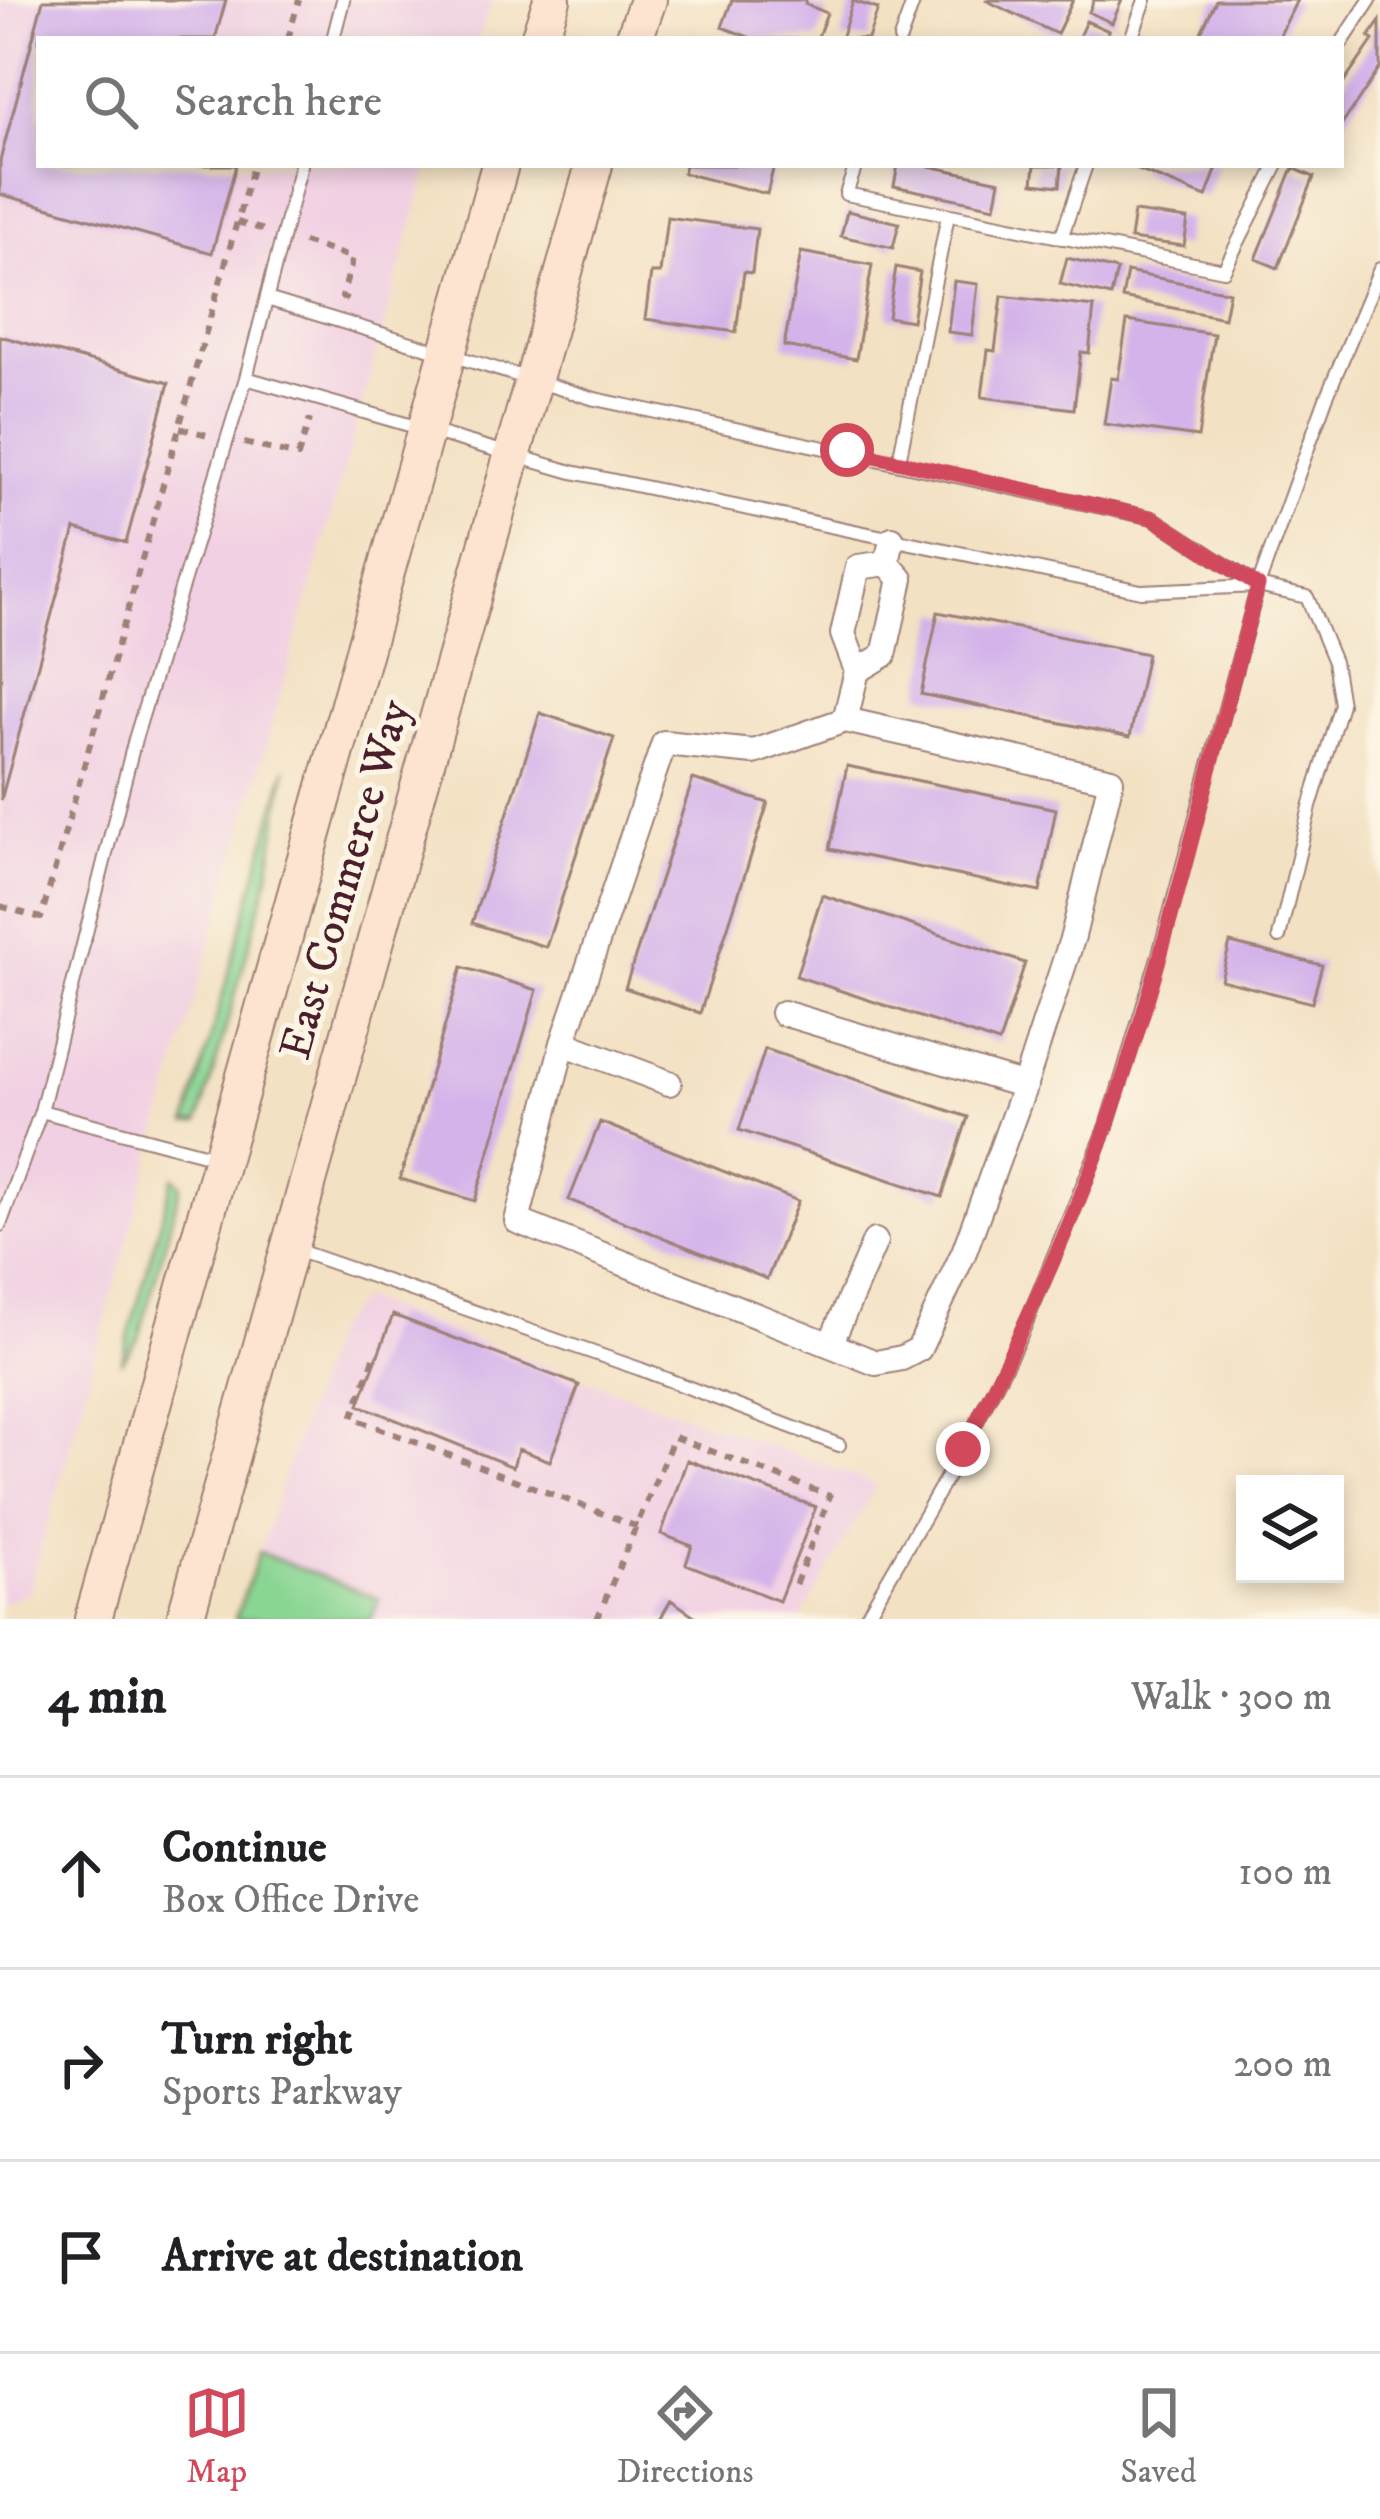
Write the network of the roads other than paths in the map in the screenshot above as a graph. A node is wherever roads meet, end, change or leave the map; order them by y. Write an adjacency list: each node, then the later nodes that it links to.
1 (343, 0): 7 (lane)
2 (552, 0): 8 (main road)
3 (648, 0): 9 (main road)
4 (914, 0): 10 (lane)
5 (1145, 0): 11 (lane)
6 (1370, 0): 12 (lane)
7 (334, 36)
8 (540, 36)
9 (635, 36)
10 (901, 36)
11 (1132, 36)
12 (1344, 39)
13 (300, 168): 22 (lane)
14 (499, 168): 23 (main road, East Commerce Way)
15 (593, 168): 25 (main road, East Commerce Way)
16 (855, 168): 19 (lane)
17 (1085, 168): 20 (lane)
18 (1275, 168): 20 (lane)
19 (948, 214): 20 (lane); 28 (lane)
20 (1060, 238)
21 (1380, 269): 30 (lane)
22 (267, 299): 23 (lane); 24 (lane)
23 (446, 354): 25 (lane); 26 (main road, East Commerce Way)
24 (246, 378): 26 (lane); 38 (lane)
25 (534, 380): 27 (main road, East Commerce Way); 28 (lane)
26 (426, 430): 27 (lane); 39 (main road, East Commerce Way)
27 (513, 455): 29 (lane); 42 (main road, East Commerce Way)
28 (898, 461): 30 (lane)
29 (890, 551): 30 (lane); 31 (street); 31 (street)
30 (1258, 586): 33 (lane); 47 (lane)
31 (857, 671): 32 (street)
32 (845, 720): 35 (street); 37 (street)
33 (1279, 937)
34 (783, 1012): 37 (street)
35 (562, 1043): 36 (street); 43 (street)
36 (669, 1083)
37 (1024, 1086): 43 (street)
38 (41, 1111): 39 (lane); 40 (lane)
39 (223, 1159): 45 (main road, East Commerce Way)
40 (0, 1225)
41 (875, 1240): 43 (street)
42 (289, 1248): 44 (lane); 46 (main road, East Commerce Way)
43 (830, 1345)
44 (839, 1445)
45 (93, 1619)
46 (185, 1619)
47 (865, 1619)

